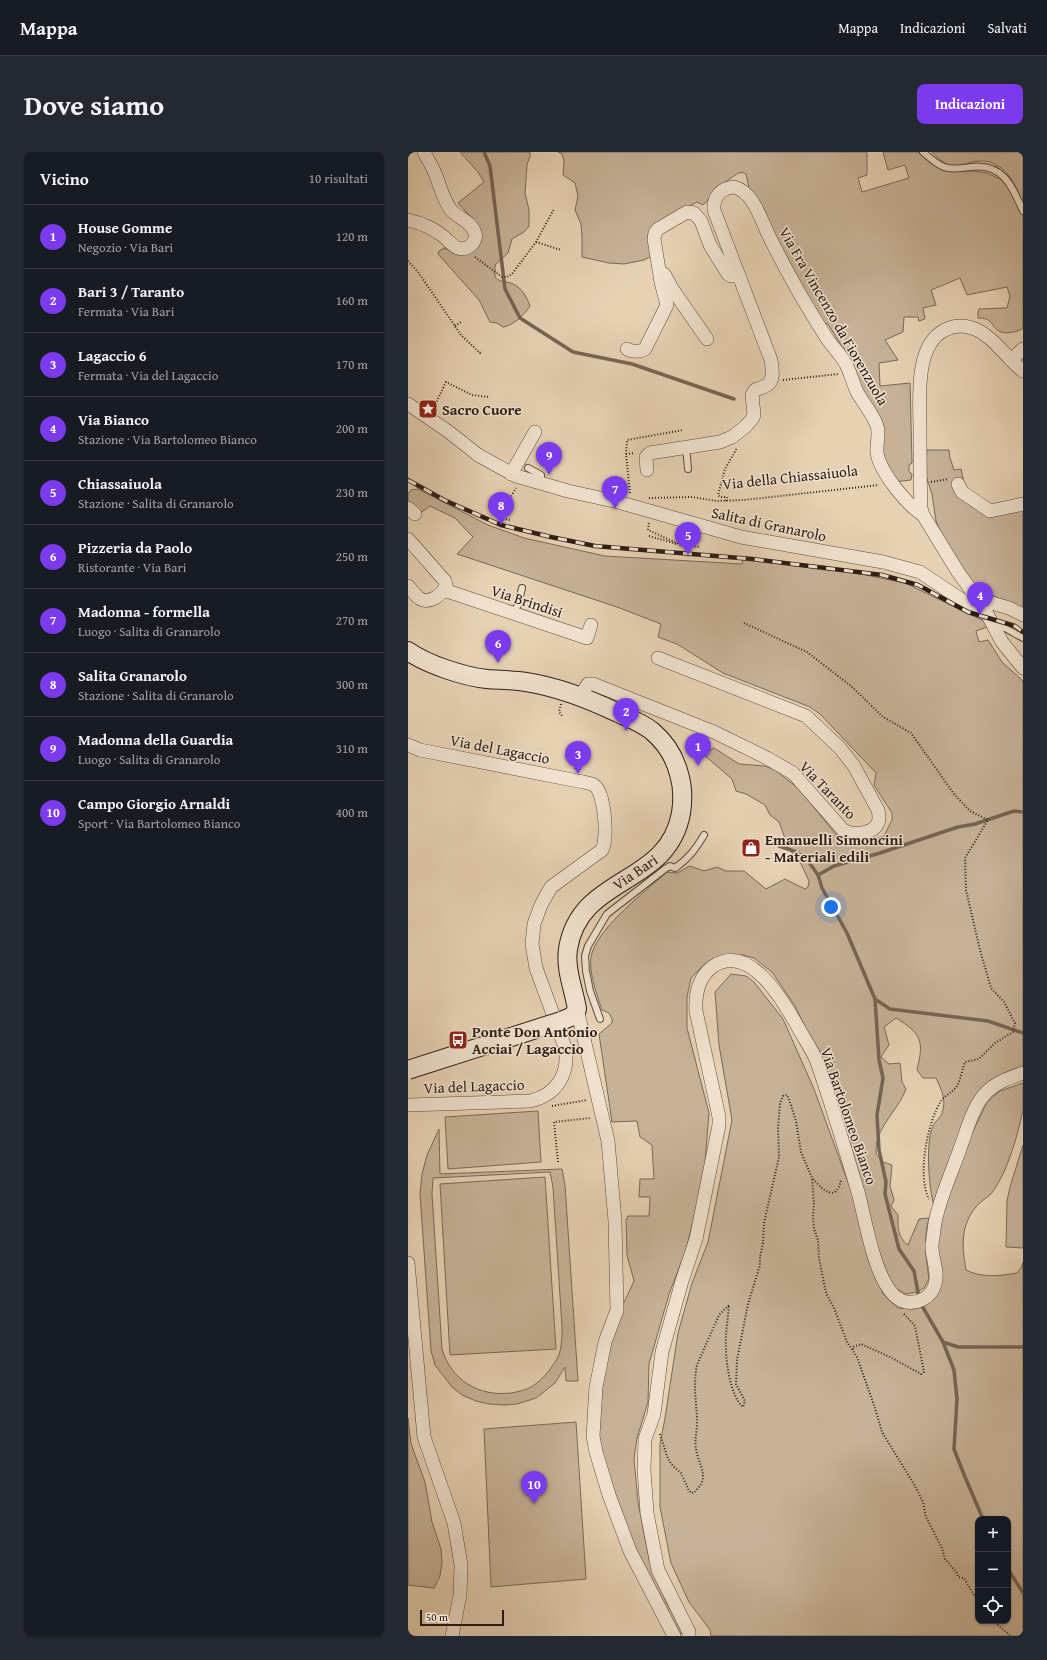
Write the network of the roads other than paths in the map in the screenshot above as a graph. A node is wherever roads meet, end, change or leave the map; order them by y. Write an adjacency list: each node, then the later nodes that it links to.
1 (424, 152): 4 (street)
2 (923, 152): 3 (lane)
3 (1023, 211)
4 (408, 220)
5 (657, 262): 6 (street); 7 (street); 8 (street)
6 (739, 276): 14 (street, Via Fra Vincenzo da Fiorenzuola); 20 (street, Via Fra Vincenzo da Fiorenzuola)
7 (707, 339)
8 (627, 349)
9 (1023, 349): 10 (street)
10 (1011, 360): 11 (street); 20 (street)
11 (1022, 371)
12 (408, 404): 17 (street, Salita di Granarolo)
13 (535, 432): 17 (street)
14 (686, 447): 15 (lane); 16 (street)
15 (688, 469)
16 (647, 470)
17 (520, 473): 25 (street, Salita di Granarolo)
18 (958, 484): 19 (street)
19 (1023, 504)
20 (923, 515): 25 (street)
21 (408, 539): 24 (street)
22 (408, 586): 24 (street)
23 (522, 588): 26 (lane)
24 (444, 590): 26 (street, Via Brindisi)
25 (981, 604): 27 (street, Salita di Granarolo); 29 (street)
26 (513, 613): 28 (street, Via Brindisi)
27 (1023, 615)
28 (591, 625)
29 (992, 625): 30 (lane); 33 (street)
30 (1023, 638)
31 (408, 651): 34 (street, Via Bari)
32 (658, 658): 34 (street, Via Taranto)
33 (1023, 668)
34 (580, 696): 37 (street, Via Bari)
35 (408, 745): 41 (street, Via del Lagaccio)
36 (704, 835): 38 (lane)
37 (577, 1009): 39 (street, bridge); 44 (street)
38 (600, 1019)
39 (408, 1070)
40 (1023, 1073): 45 (street, Via Bartolomeo Bianco)
41 (408, 1104)
42 (408, 1263): 43 (street)
43 (452, 1636)
44 (674, 1636)
45 (689, 1636)

